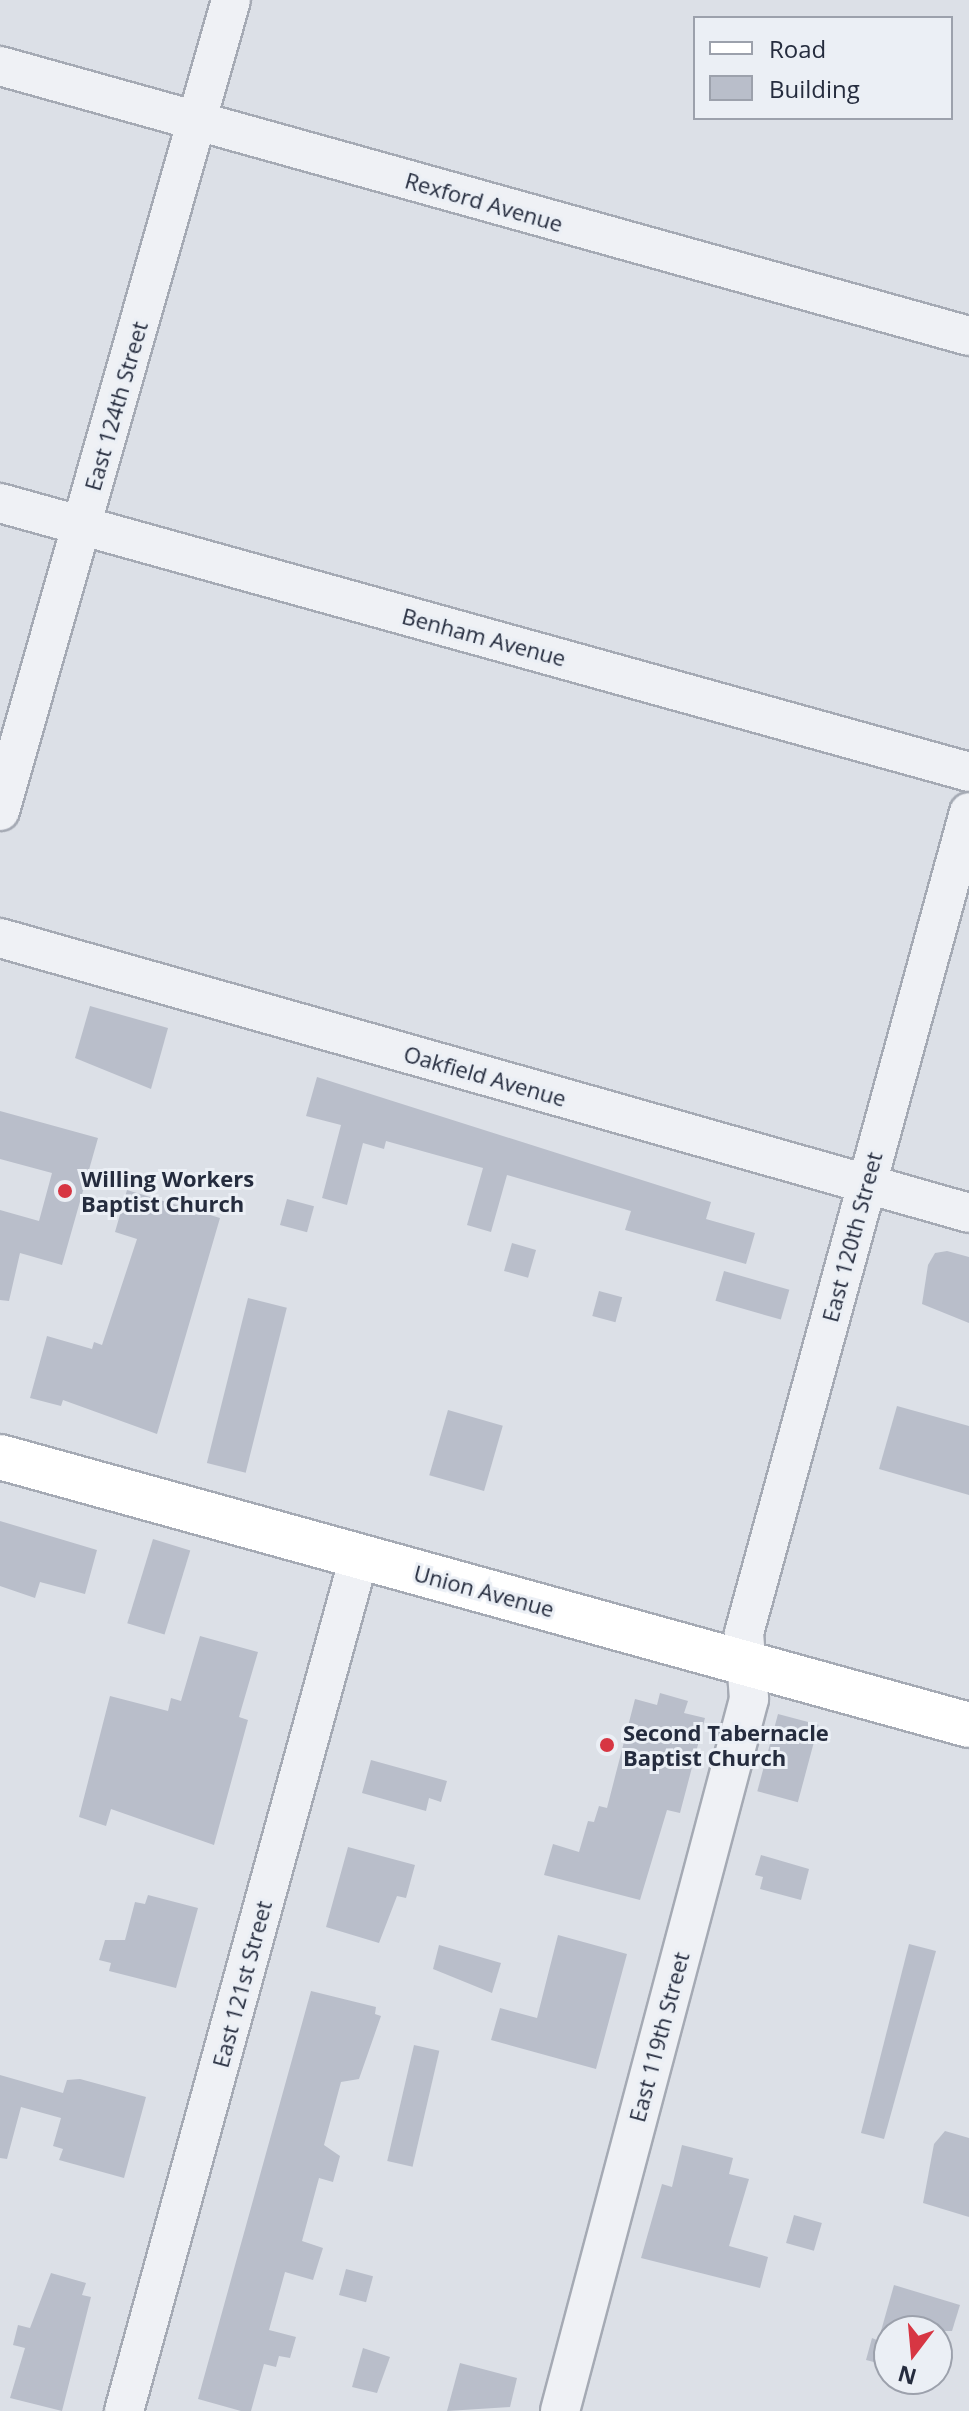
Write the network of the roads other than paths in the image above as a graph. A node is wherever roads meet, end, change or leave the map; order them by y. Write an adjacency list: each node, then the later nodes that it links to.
1 (231, 0): 3 (street, East 124th Street)
2 (0, 66): 3 (street, Rexford Avenue)
3 (197, 122): 4 (street, Rexford Avenue); 6 (street, East 124th Street)
4 (969, 336)
5 (0, 503): 6 (street, Benham Avenue)
6 (82, 526): 7 (street, Benham Avenue); 8 (street, East 124th Street)
7 (969, 772)
8 (0, 811)
9 (969, 812): 11 (street, East 120th Street)
10 (0, 938): 11 (street, Oakfield Avenue)
11 (867, 1187): 12 (street, Oakfield Avenue); 15 (street, East 120th Street)
12 (969, 1213)
13 (0, 1457): 14 (main road, Union Avenue)
14 (359, 1557): 15 (main road, Union Avenue); 17 (street, East 121st Street)
15 (744, 1663): 16 (main road, Union Avenue); 18 (street, East 119th Street)
16 (969, 1725)
17 (124, 2411)
18 (560, 2411)

